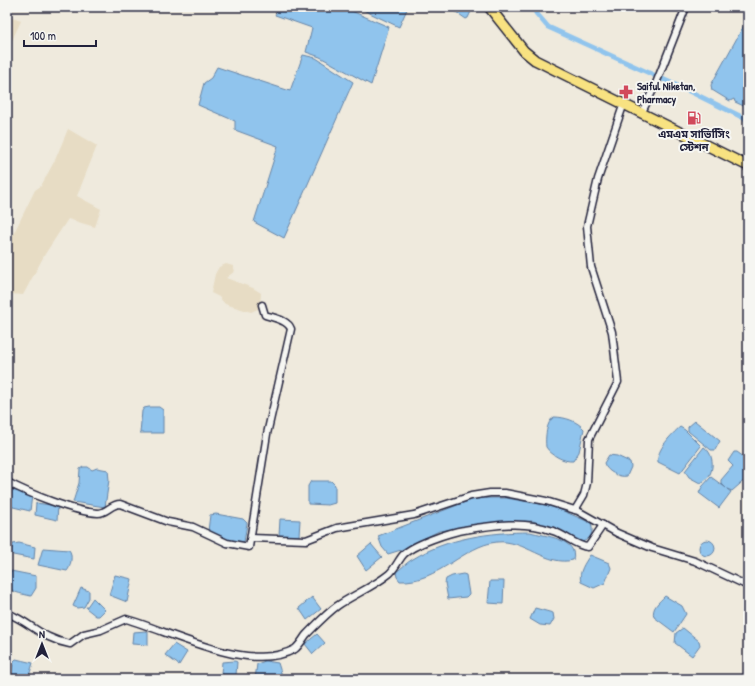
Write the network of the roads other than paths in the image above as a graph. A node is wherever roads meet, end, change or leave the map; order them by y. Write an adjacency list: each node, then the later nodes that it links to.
1 (490, 7): 3 (highway)
2 (686, 7): 4 (street)
3 (624, 103): 4 (highway); 8 (street)
4 (642, 112): 5 (highway)
5 (748, 166)
6 (262, 305): 10 (street)
7 (7, 482): 10 (street)
8 (575, 510): 9 (street); 10 (street)
9 (603, 525): 11 (street); 12 (street)
10 (251, 538)
11 (748, 586)
12 (7, 613)

